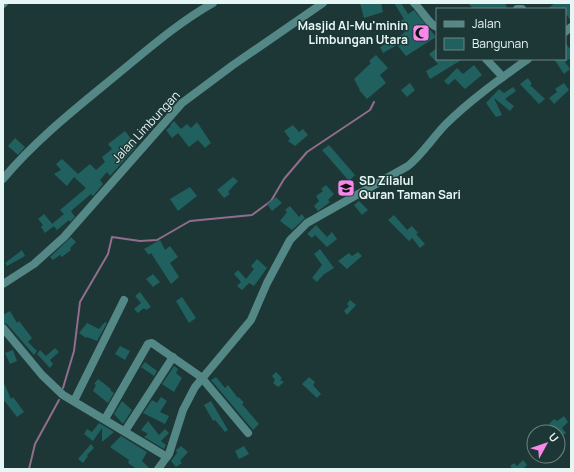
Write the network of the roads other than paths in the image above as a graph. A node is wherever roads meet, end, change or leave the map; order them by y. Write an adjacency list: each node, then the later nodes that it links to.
1 (213, 3): 8 (street)
2 (323, 3): 9 (street, Jalan Limbungan)
3 (414, 3): 4 (street)
4 (436, 27)
5 (487, 60): 7 (street)
6 (527, 60): 7 (street)
7 (503, 77): 13 (street)
8 (3, 179)
9 (3, 284)
10 (124, 300): 14 (street)
11 (3, 328): 14 (street)
12 (173, 357): 13 (street); 15 (street); 16 (street)
13 (201, 377): 17 (street); 18 (street)
14 (74, 401): 15 (street)
15 (105, 419): 16 (street)
16 (125, 431): 18 (street)
17 (248, 434)
18 (166, 460): 19 (street); 20 (street)
19 (158, 469)
20 (169, 469)

